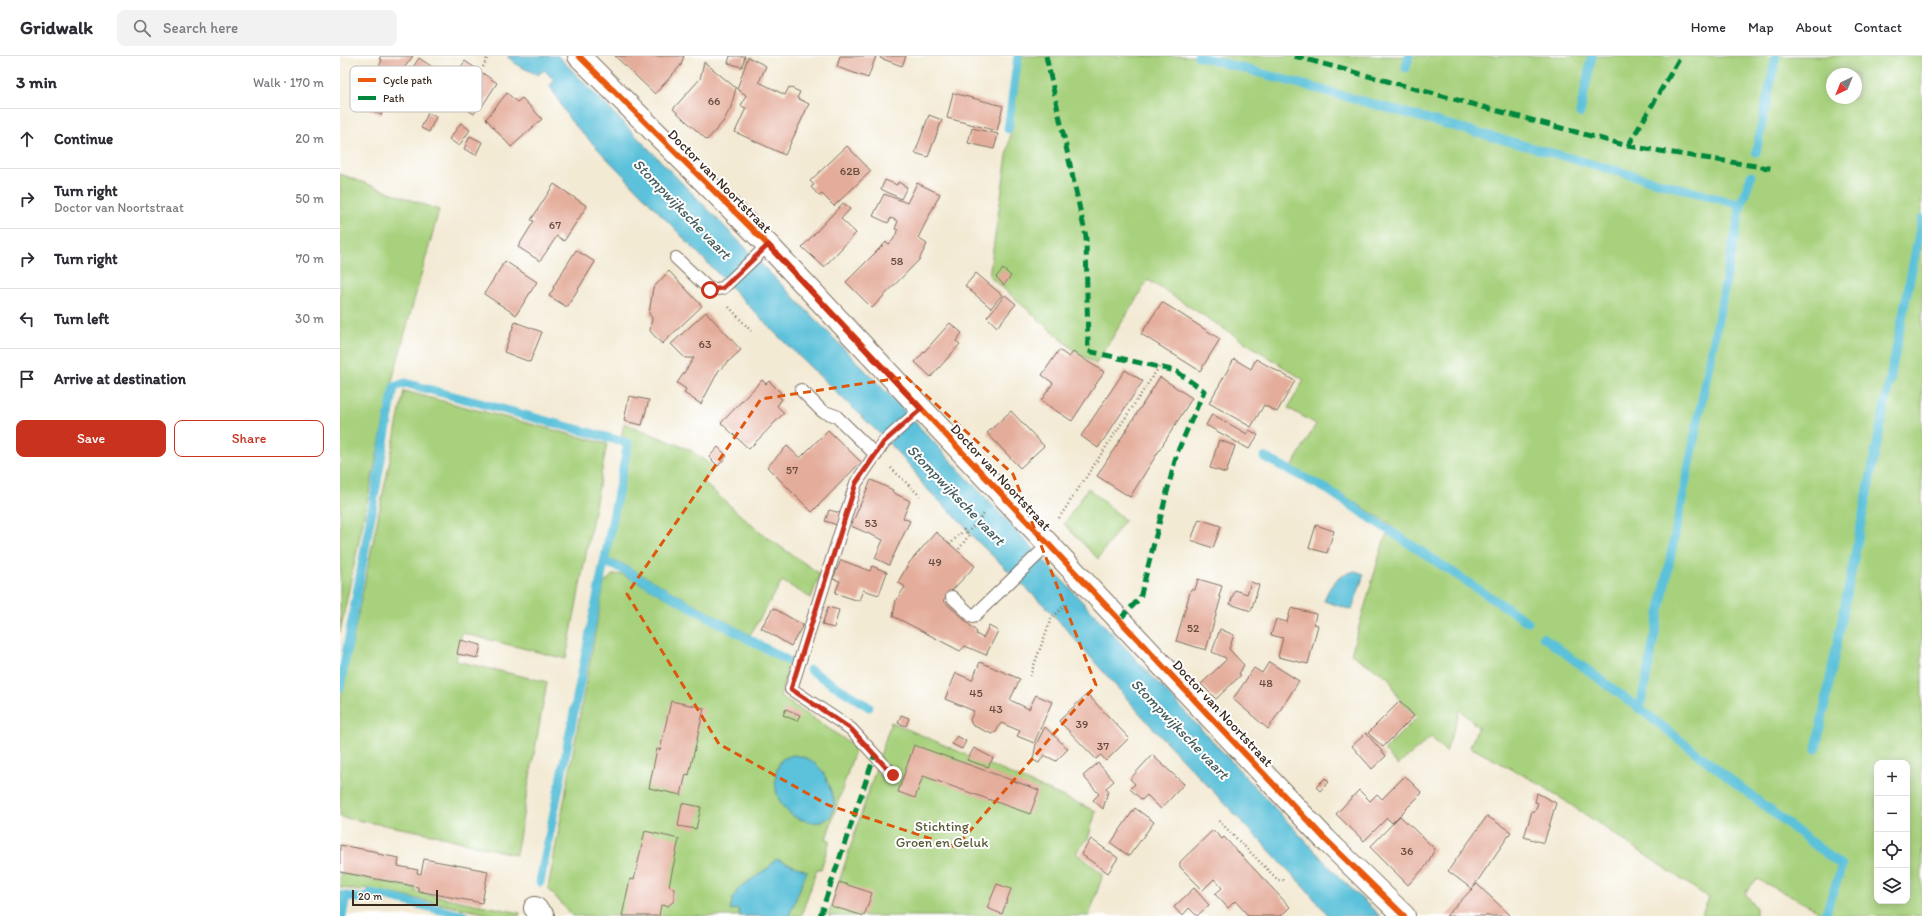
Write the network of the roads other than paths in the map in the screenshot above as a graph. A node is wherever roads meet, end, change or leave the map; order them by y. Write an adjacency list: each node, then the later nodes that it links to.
1 (578, 56): 2 (street, Doctor van Noortstraat)
2 (762, 251): 3 (lane); 5 (street, Doctor van Noortstraat)
3 (676, 258)
4 (801, 390): 6 (lane)
5 (916, 413): 6 (lane); 7 (street, Doctor van Noortstraat)
6 (876, 455): 9 (lane)
7 (1044, 548): 8 (lane); 10 (street, Doctor van Noortstraat)
8 (952, 597)
9 (893, 775)
10 (1404, 916)

